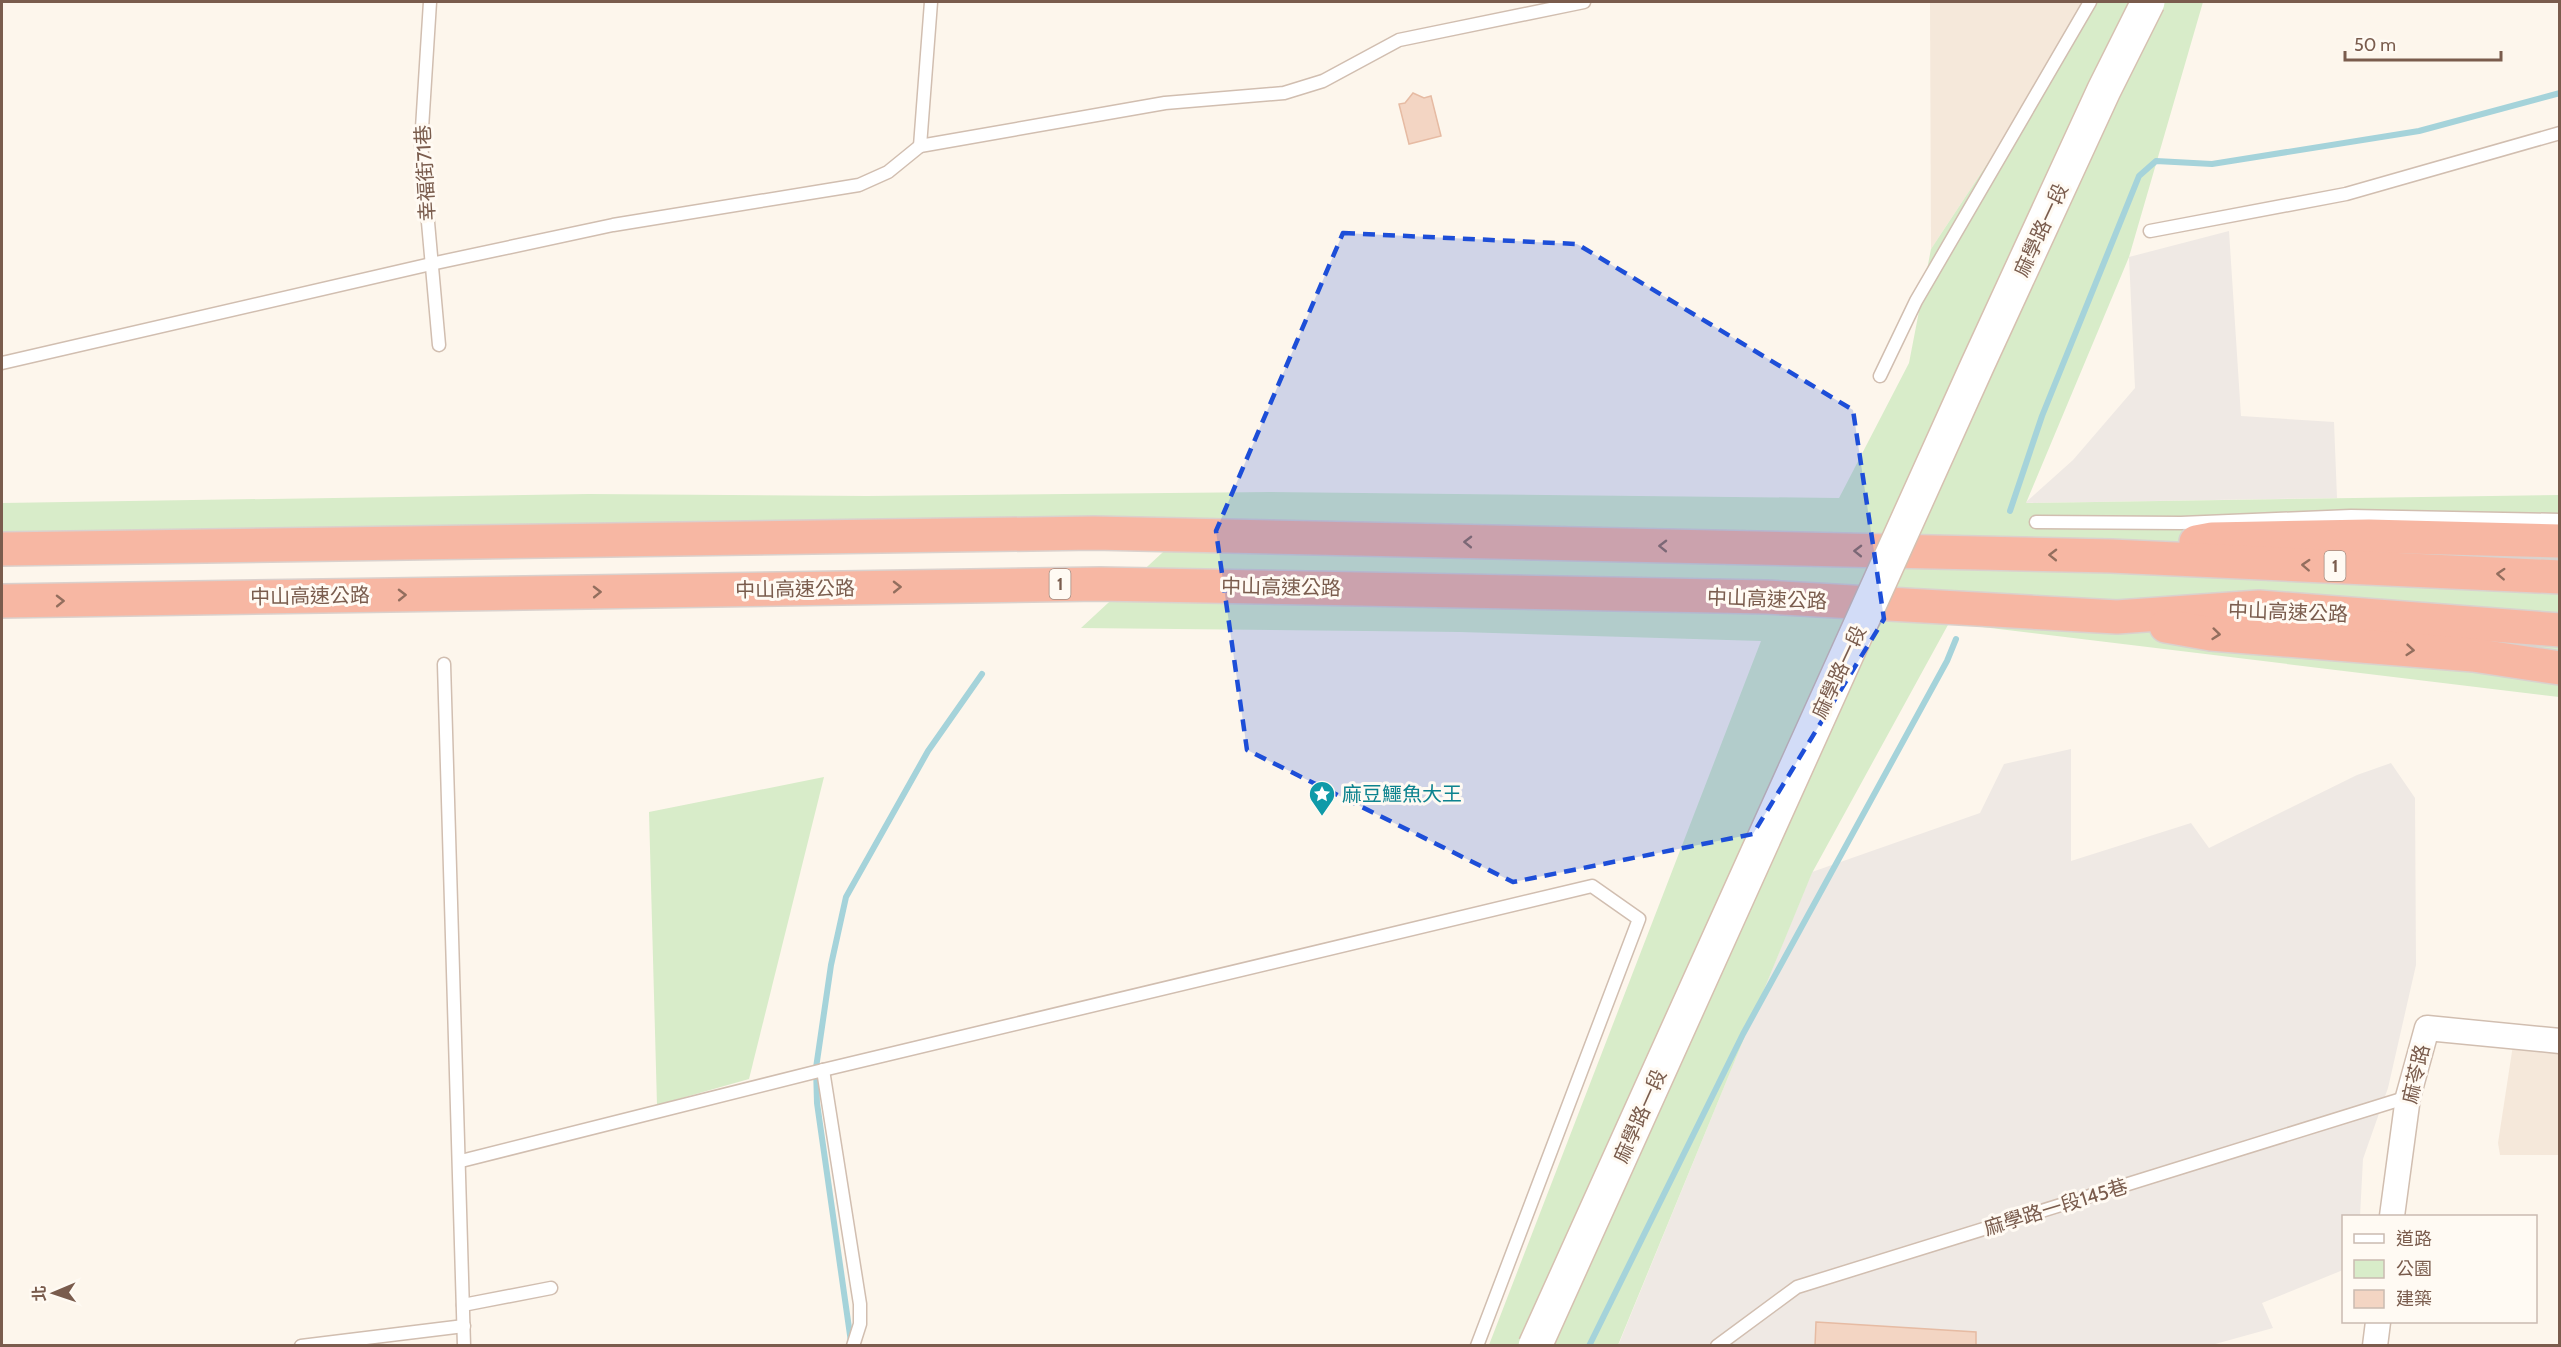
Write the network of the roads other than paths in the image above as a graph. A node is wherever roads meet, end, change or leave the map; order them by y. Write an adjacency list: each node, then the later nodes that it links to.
1 (430, 2): 9 (lane, 幸福街71巷)
2 (931, 2): 7 (lane)
3 (1584, 2): 7 (lane)
4 (2090, 2): 12 (lane)
5 (2148, 2): 37 (main road, 麻學路一段, bridge)
6 (2559, 133): 8 (lane)
7 (920, 146): 9 (lane)
8 (2150, 231)
9 (431, 264): 10 (lane, 幸福街71巷); 11 (lane)
10 (439, 345)
11 (2, 363)
12 (1880, 376)
13 (2559, 520): 14 (lane)
14 (2036, 522)
15 (2559, 541): 17 (highway)
16 (2, 549): 17 (highway, 1, one-way to 16)
17 (2111, 556): 18 (highway, 1, one-way to 17)
18 (2559, 577)
19 (2, 602): 20 (highway, 中山高速公路 / 1, one-way to 20)
20 (2117, 617): 21 (highway, 中山高速公路 / 1); 23 (highway, one-way to 23)
21 (2559, 630)
22 (444, 664): 27 (lane)
23 (2559, 668)
24 (2559, 1041): 26 (street, 麻苓路)
25 (824, 1070): 27 (lane); 35 (lane); 36 (lane)
26 (2408, 1097): 28 (street, 麻苓路); 38 (lane, 麻學路一段145巷)
27 (461, 1161): 30 (lane)
28 (2392, 1215)
29 (551, 1288): 30 (lane)
30 (463, 1305): 32 (lane)
31 (2378, 1323): 39 (street)
32 (464, 1326): 33 (lane); 34 (lane)
33 (301, 1346)
34 (464, 1346)
35 (853, 1346)
36 (1478, 1346)
37 (1535, 1346)
38 (1717, 1346)
39 (2375, 1346)

